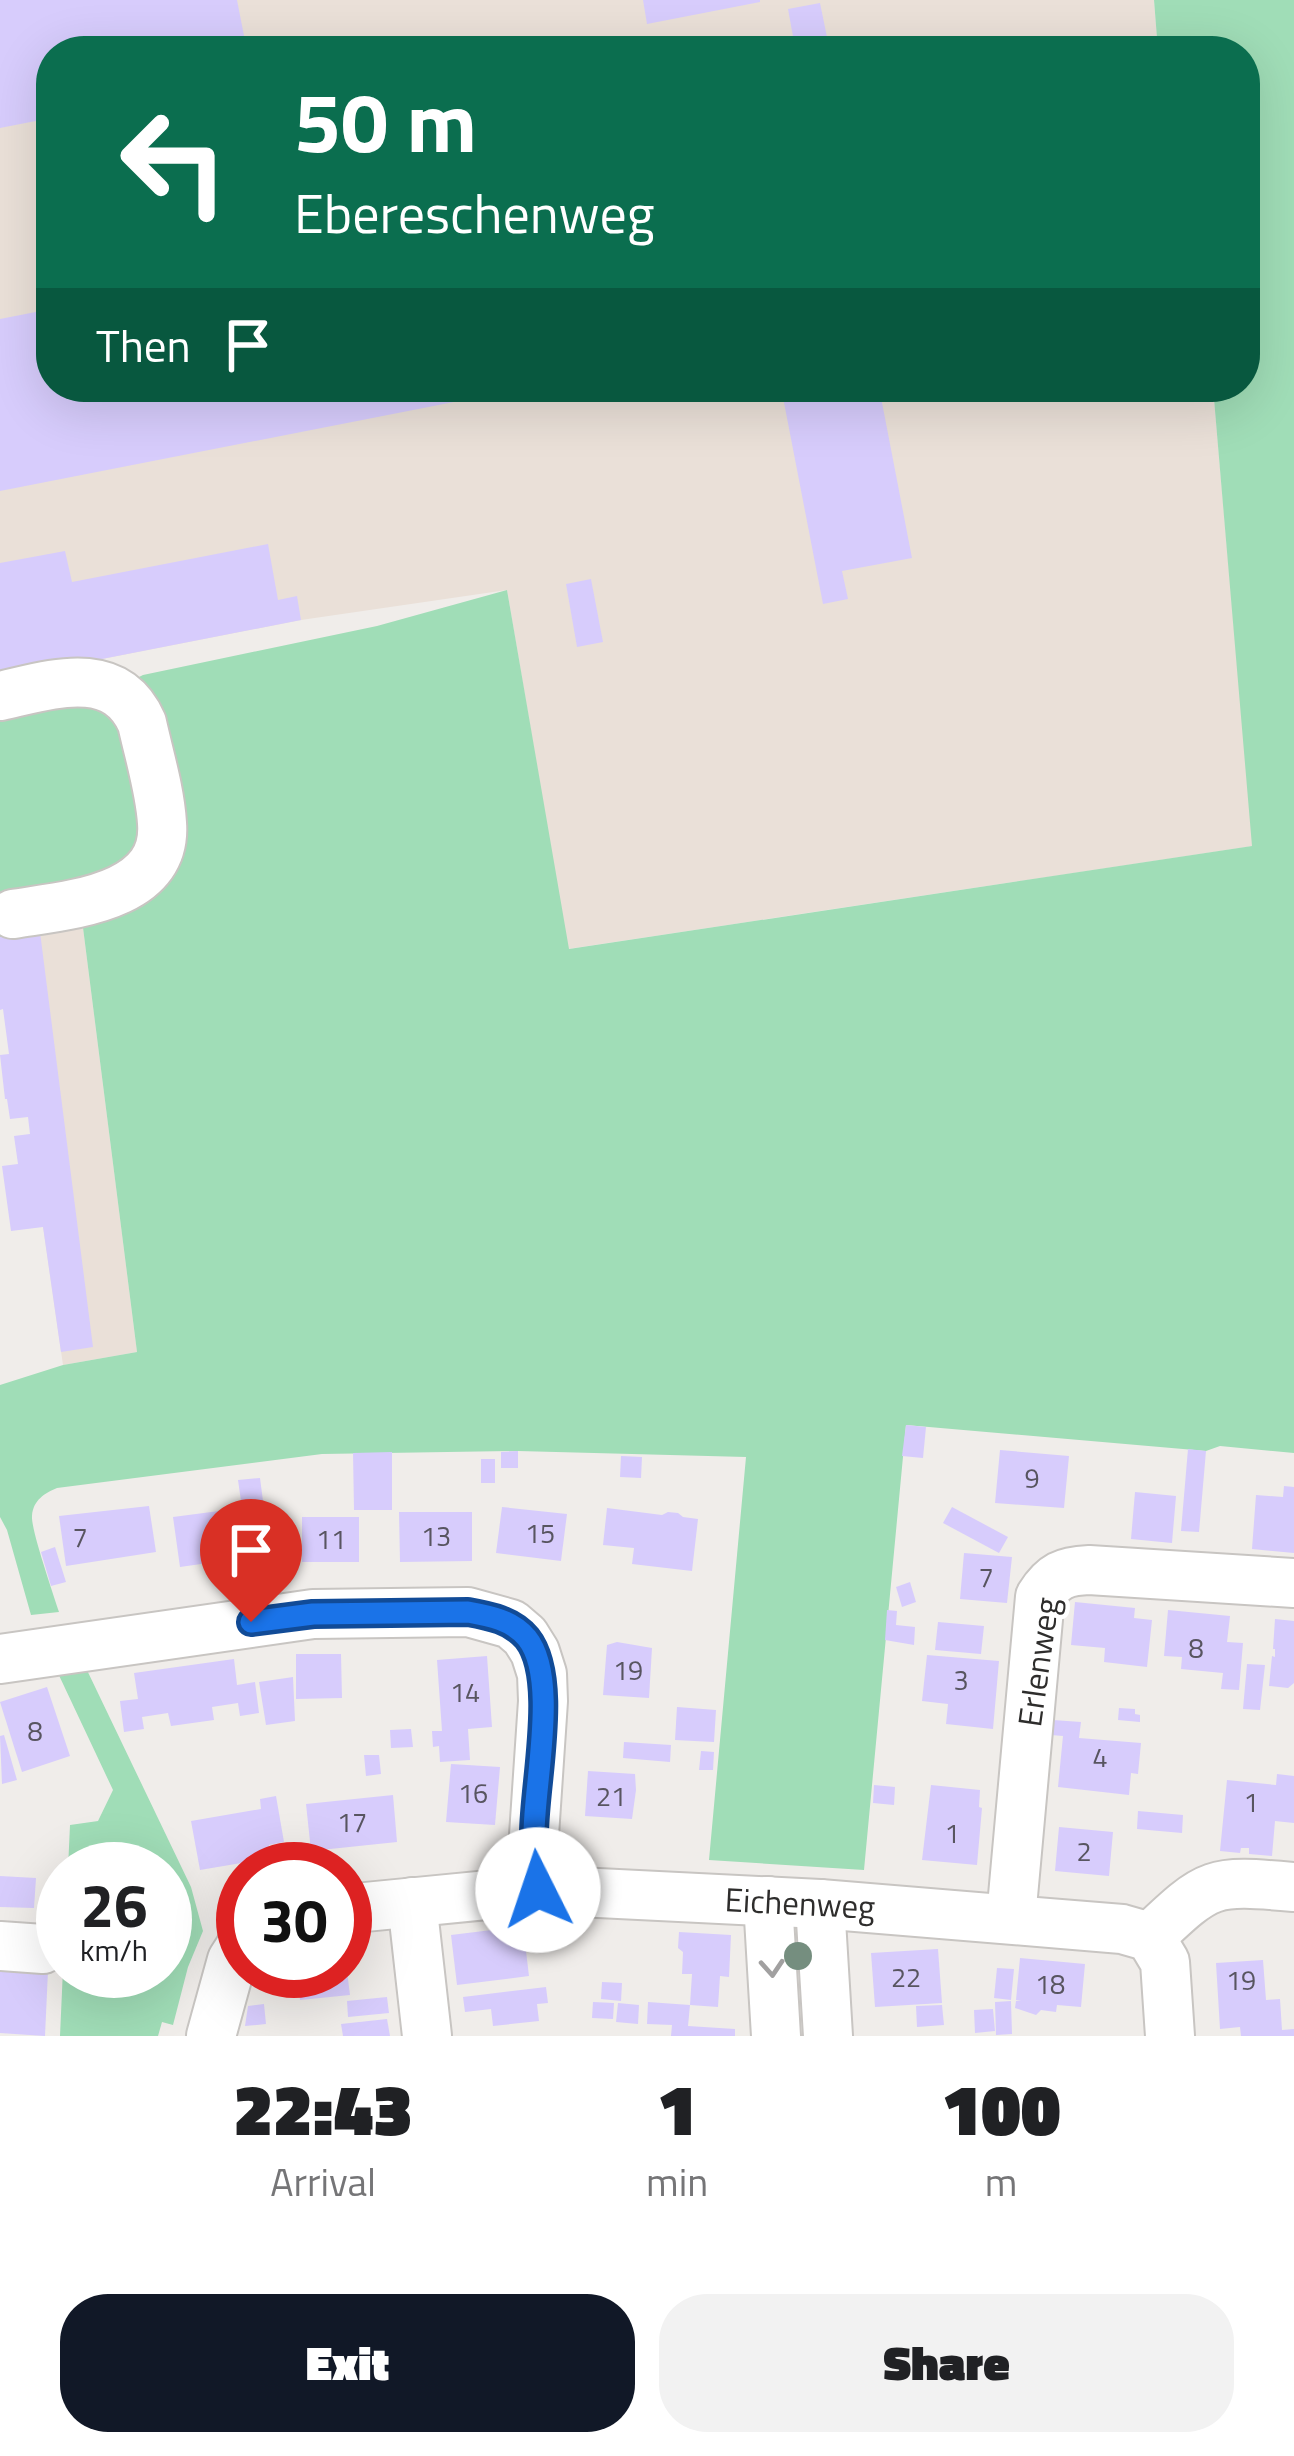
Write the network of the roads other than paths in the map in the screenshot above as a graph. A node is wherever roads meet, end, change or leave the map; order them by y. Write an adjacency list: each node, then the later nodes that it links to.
1 (0, 695): 2 (street)
2 (13, 914)
3 (1294, 1583): 11 (street, Erlenweg)
4 (0, 1659): 6 (street)
5 (1294, 1887): 12 (street)
6 (538, 1890): 7 (street, Eichenweg); 8 (street, Eichenweg)
7 (768, 1900): 9 (street, Eichenweg); 16 (street, one-way to 16)
8 (412, 1902): 10 (street, Eichenweg); 15 (street)
9 (820, 1904): 11 (street, Eichenweg); 17 (street)
10 (372, 1906)
11 (1011, 1918): 12 (street, Eichenweg)
12 (1150, 1937): 18 (street)
13 (222, 1998): 14 (street)
14 (211, 2036)
15 (427, 2036)
16 (776, 2036)
17 (828, 2036)
18 (1170, 2036)

